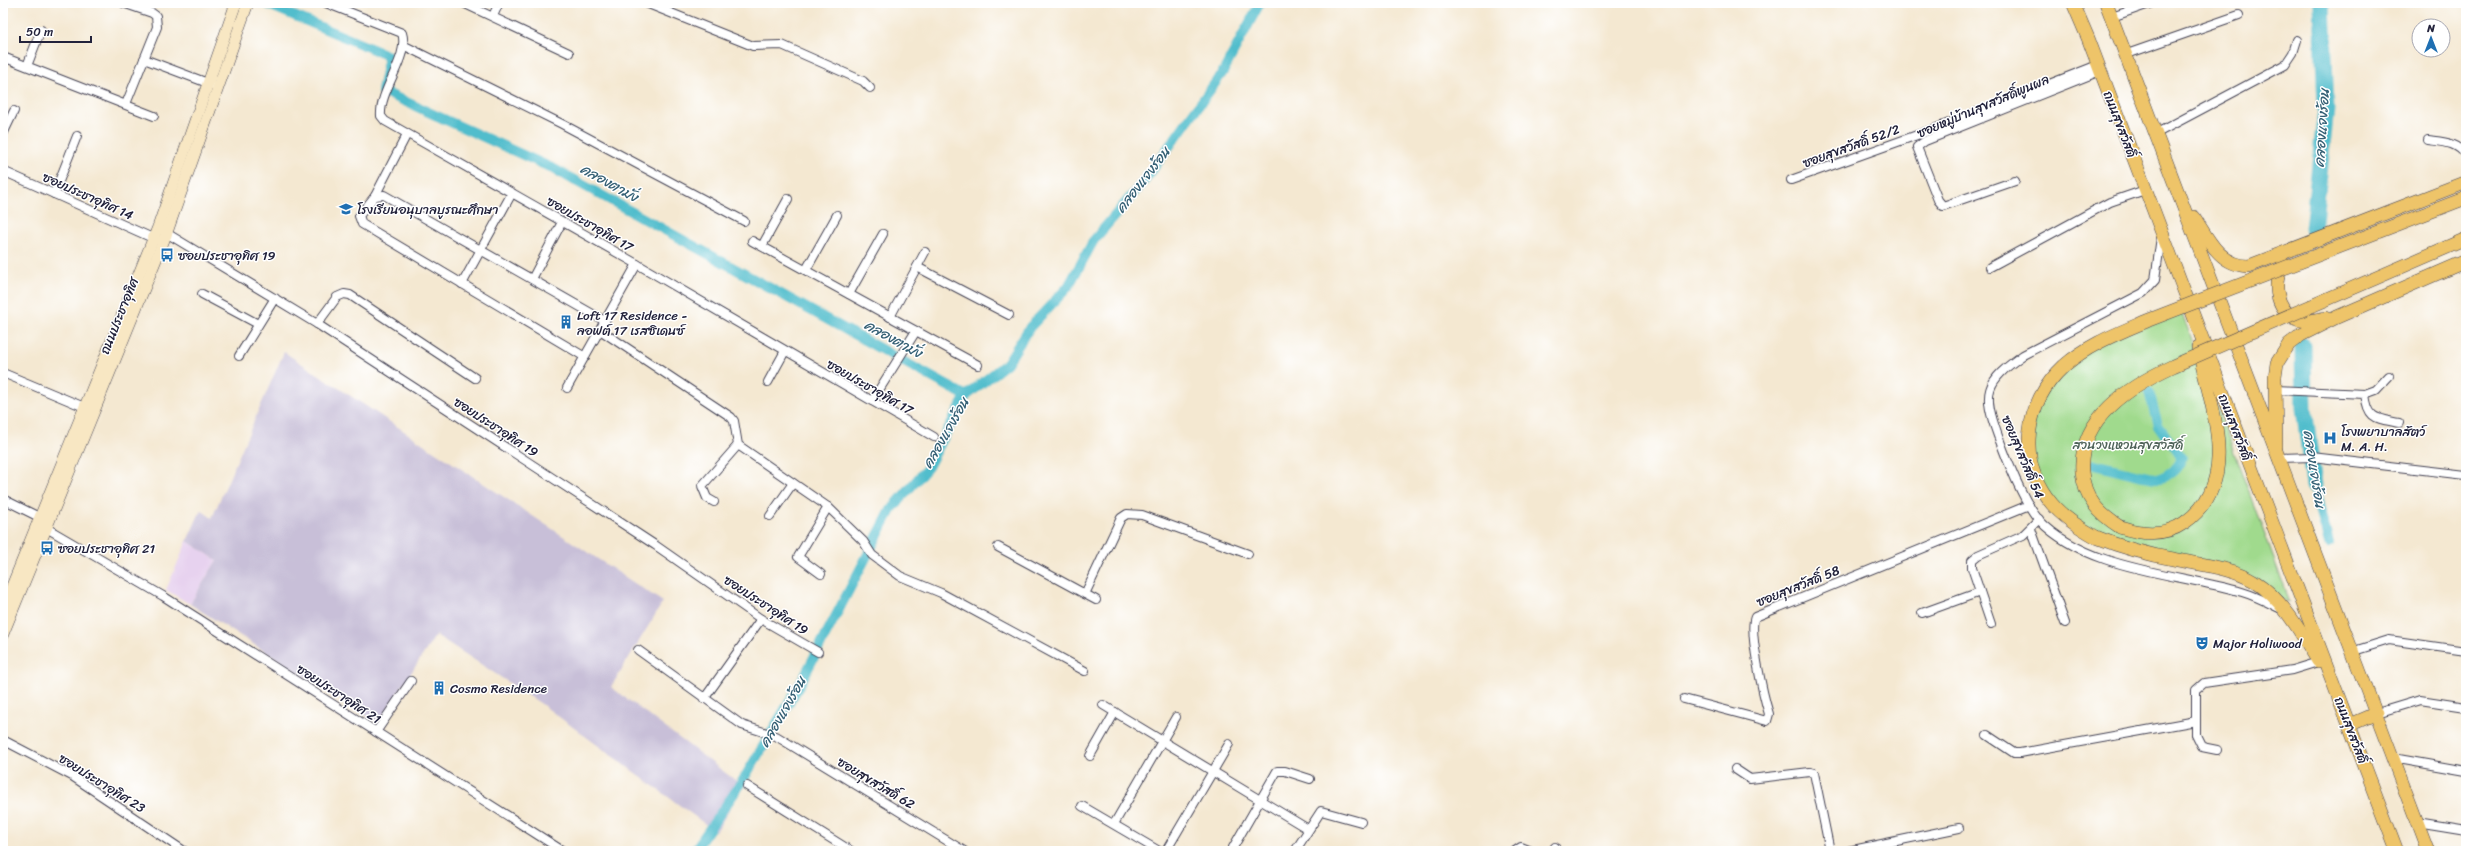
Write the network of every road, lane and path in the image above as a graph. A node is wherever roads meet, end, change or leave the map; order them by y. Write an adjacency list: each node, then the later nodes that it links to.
1 (123, 3): 21 (street)
2 (326, 3): 10 (street)
3 (463, 3): 12 (street)
4 (499, 3): 12 (street)
5 (646, 3): 25 (street)
6 (2073, 3): 23 (main road, ถนนสุขสวัสดิ์)
7 (2106, 3): 14 (main road)
8 (2152, 3): 14 (street)
9 (235, 5): 24 (main road, ถนนประชาอุทิศ)
10 (336, 5): 17 (street)
11 (247, 7): 24 (main road, ถนนประชาอุทิศ)
12 (493, 16): 18 (street)
13 (2240, 16): 19 (street)
14 (2112, 17): 19 (main road)
15 (41, 30): 22 (street)
16 (2297, 40): 29 (street)
17 (403, 45): 31 (street, ซอยประชาอุทิศ 17); 47 (street)
18 (569, 53)
19 (2127, 54): 29 (main road)
20 (3, 57): 22 (street)
21 (144, 59): 24 (street); 26 (street)
22 (27, 66): 26 (street)
23 (2099, 68): 36 (street, ซอยสุขสวัสดิ์ 52/2); 37 (street, ซอยหมู่บ้านสุขสวัสดิ์พูนผล); 39 (main road, ถนนสุขสวัสดิ์)
24 (214, 85): 51 (main road, ถนนประชาอุทิศ)
25 (870, 88)
26 (126, 104): 28 (street)
27 (14, 111): 30 (street)
28 (154, 116)
29 (2156, 133): 43 (main road)
30 (3, 134)
31 (407, 134): 41 (street, ซอยประชาอุทิศ 17); 42 (street)
32 (76, 136): 40 (street)
33 (2428, 140): 34 (street)
34 (2466, 156)
35 (3, 171): 40 (street, ซอยประชาอุทิศ 14)
36 (1791, 180)
37 (2015, 181)
38 (2466, 182): 52 (main road)
39 (2145, 190): 49 (main road, ถนนสุขสวัสดิ์); 61 (street)
40 (54, 194): 51 (street, ซอยประชาอุทิศ 14)
41 (512, 194): 48 (street, ซอยประชาอุทิศ 17); 56 (street)
42 (375, 196): 56 (street); 64 (street)
43 (2181, 197): 52 (main road); 94 (main road)
44 (2466, 198): 112 (main road, bridge)
45 (788, 199): 55 (street)
46 (837, 215): 62 (street)
47 (744, 221)
48 (562, 222): 59 (street, ซอยประชาอุทิศ 17); 63 (street)
49 (2161, 231): 68 (main road, ถนนสุขสวัสดิ์); 99 (street, ซอยสุขสวัสดิ์ 54)
50 (883, 234): 66 (street)
51 (160, 235): 67 (street, ซอยประชาอุทิศ 19); 89 (main road, ถนนประชาอุทิศ); 90 (main road, ถนนประชาอุทิศ)
52 (2324, 238): 71 (main road)
53 (2466, 239): 68 (main road, bridge)
54 (752, 241): 55 (street)
55 (762, 246): 62 (street)
56 (480, 250): 63 (street); 64 (street)
57 (925, 252): 60 (street)
58 (2466, 261): 71 (main road)
59 (637, 264): 72 (street); 77 (street, ซอยประชาอุทิศ 17)
60 (917, 267): 69 (street); 70 (street)
61 (1990, 267)
62 (806, 270): 66 (street)
63 (532, 279): 72 (street)
64 (462, 284): 79 (street)
65 (202, 294): 73 (street)
66 (848, 294): 70 (street)
67 (275, 298): 73 (street); 74 (street, ซอยประชาอุทิศ 19)
68 (2192, 313): 125 (main road, ถนนสุขสวัสดิ์)
69 (1009, 315)
70 (890, 316): 76 (street)
71 (2338, 317): 86 (main road)
72 (605, 321): 75 (street)
73 (258, 324): 78 (street)
74 (318, 324): 83 (street); 114 (street, ซอยประชาอุทิศ 19)
75 (600, 330): 79 (street); 93 (street)
76 (916, 331): 80 (street); 88 (street)
77 (785, 351): 84 (street); 88 (street, ซอยประชาอุทิศ 17)
78 (239, 356)
79 (585, 357): 85 (street)
80 (978, 365)
81 (3, 373): 89 (street)
82 (2389, 376): 87 (street)
83 (475, 378)
84 (768, 382)
85 (567, 388)
86 (2275, 390): 87 (street); 94 (main road)
87 (2365, 394): 91 (street)
88 (872, 401): 92 (street, ซอยประชาอุทิศ 17)
89 (85, 407): 90 (street); 103 (main road, ถนนประชาอุทิศ)
90 (95, 411): 103 (main road, ถนนประชาอุทิศ)
91 (2398, 422)
92 (934, 437)
93 (738, 445): 96 (street); 98 (street)
94 (2277, 457): 95 (street); 119 (main road)
95 (2466, 475)
96 (793, 483): 100 (street); 101 (street)
97 (3, 499): 103 (street, ซอยประชาอุทิศ 21)
98 (714, 502)
99 (2029, 505): 102 (street, ซอยสุขสวัสดิ์ 54); 127 (street, ซอยสุขสวัสดิ์ 58)
100 (828, 507): 107 (street); 123 (street)
101 (770, 516)
102 (2039, 519): 104 (street); 112 (street, ซอยสุขสวัสดิ์ 54)
103 (43, 523): 111 (main road, ถนนประชาอุทิศ); 117 (main road, ถนนประชาอุทิศ); 135 (street, ซอยประชาอุทิศ 21)
104 (2031, 529): 108 (street); 115 (street)
105 (998, 547): 109 (street)
106 (1248, 554): 109 (street)
107 (821, 574)
108 (1980, 592): 113 (street); 116 (street)
109 (1085, 594): 110 (street)
110 (1096, 600)
111 (3, 608)
112 (2284, 610): 122 (main road)
113 (1922, 613)
114 (761, 619): 121 (street, ซอยประชาอุทิศ 19); 126 (street)
115 (2065, 623)
116 (1991, 624)
117 (3, 634)
118 (638, 650): 126 (street, ซอยสุขสวัสดิ์ 62)
119 (2354, 651): 120 (street); 131 (main road)
120 (2466, 651)
121 (818, 652)
122 (2318, 662): 125 (main road); 133 (street)
123 (1085, 671)
124 (411, 680): 135 (street)
125 (2333, 684): 134 (main road, ถนนสุขสวัสดิ์)
126 (704, 699): 159 (street, ซอยสุขสวัสดิ์ 62)
127 (1684, 699)
128 (1103, 705): 130 (street)
129 (2466, 707): 131 (street)
130 (1115, 712): 138 (street); 141 (street)
131 (2377, 713): 134 (main road); 142 (main road)
132 (1176, 716): 138 (street)
133 (2196, 721): 136 (street); 140 (street)
134 (2349, 725): 168 (main road, ถนนสุขสวัสดิ์)
135 (376, 732): 157 (street, ซอยประชาอุทิศ 21)
136 (1987, 736)
137 (3, 740): 156 (street, ซอยประชาอุทิศ 23)
138 (1162, 740): 144 (street); 152 (street)
139 (1229, 744): 144 (street)
140 (2217, 750)
141 (1090, 756)
142 (2394, 758): 145 (street); 151 (main road)
143 (1735, 769): 166 (street)
144 (1213, 771): 148 (street); 161 (street)
145 (2466, 771)
146 (1310, 779): 148 (street)
147 (747, 786): 158 (street)
148 (1261, 800): 154 (street); 162 (street)
149 (1082, 806): 152 (street)
150 (1361, 822): 154 (street)
151 (2417, 822): 155 (street); 169 (main road)
152 (1114, 824): 160 (street)
153 (1959, 828): 167 (street)
154 (1308, 829): 163 (street)
155 (2466, 830)
156 (184, 851)
157 (563, 851)
158 (851, 851)
159 (964, 851)
160 (1159, 851)
161 (1166, 851)
162 (1231, 851)
163 (1295, 851)
164 (1515, 851): 165 (street)
165 (1531, 851)
166 (1830, 851)
167 (1848, 851)
168 (2397, 851)
169 (2428, 851)

